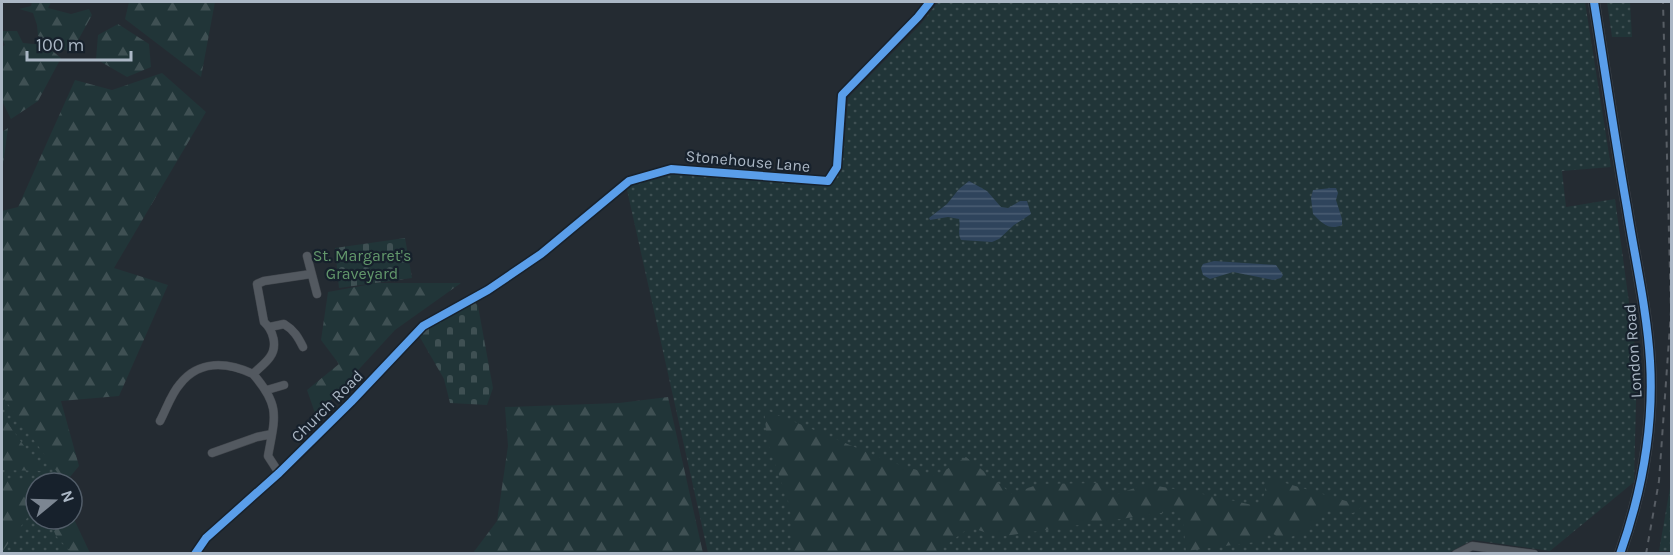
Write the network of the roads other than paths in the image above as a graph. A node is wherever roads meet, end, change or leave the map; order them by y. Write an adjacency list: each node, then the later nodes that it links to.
1 (930, 2): 5 (street, Stonehouse Lane)
2 (1594, 2): 19 (street, London Road)
3 (307, 256): 4 (street)
4 (311, 274): 6 (street); 7 (street)
5 (488, 290): 15 (street, Church Road)
6 (317, 294)
7 (270, 327): 8 (street); 9 (street)
8 (303, 347)
9 (253, 374): 11 (street); 12 (street)
10 (284, 385): 11 (street)
11 (267, 390): 13 (street)
12 (160, 421)
13 (272, 434): 14 (street); 15 (street)
14 (212, 453)
15 (279, 473): 16 (street, Church Road)
16 (195, 554)
17 (1456, 554): 18 (street)
18 (1534, 554)
19 (1620, 554)

